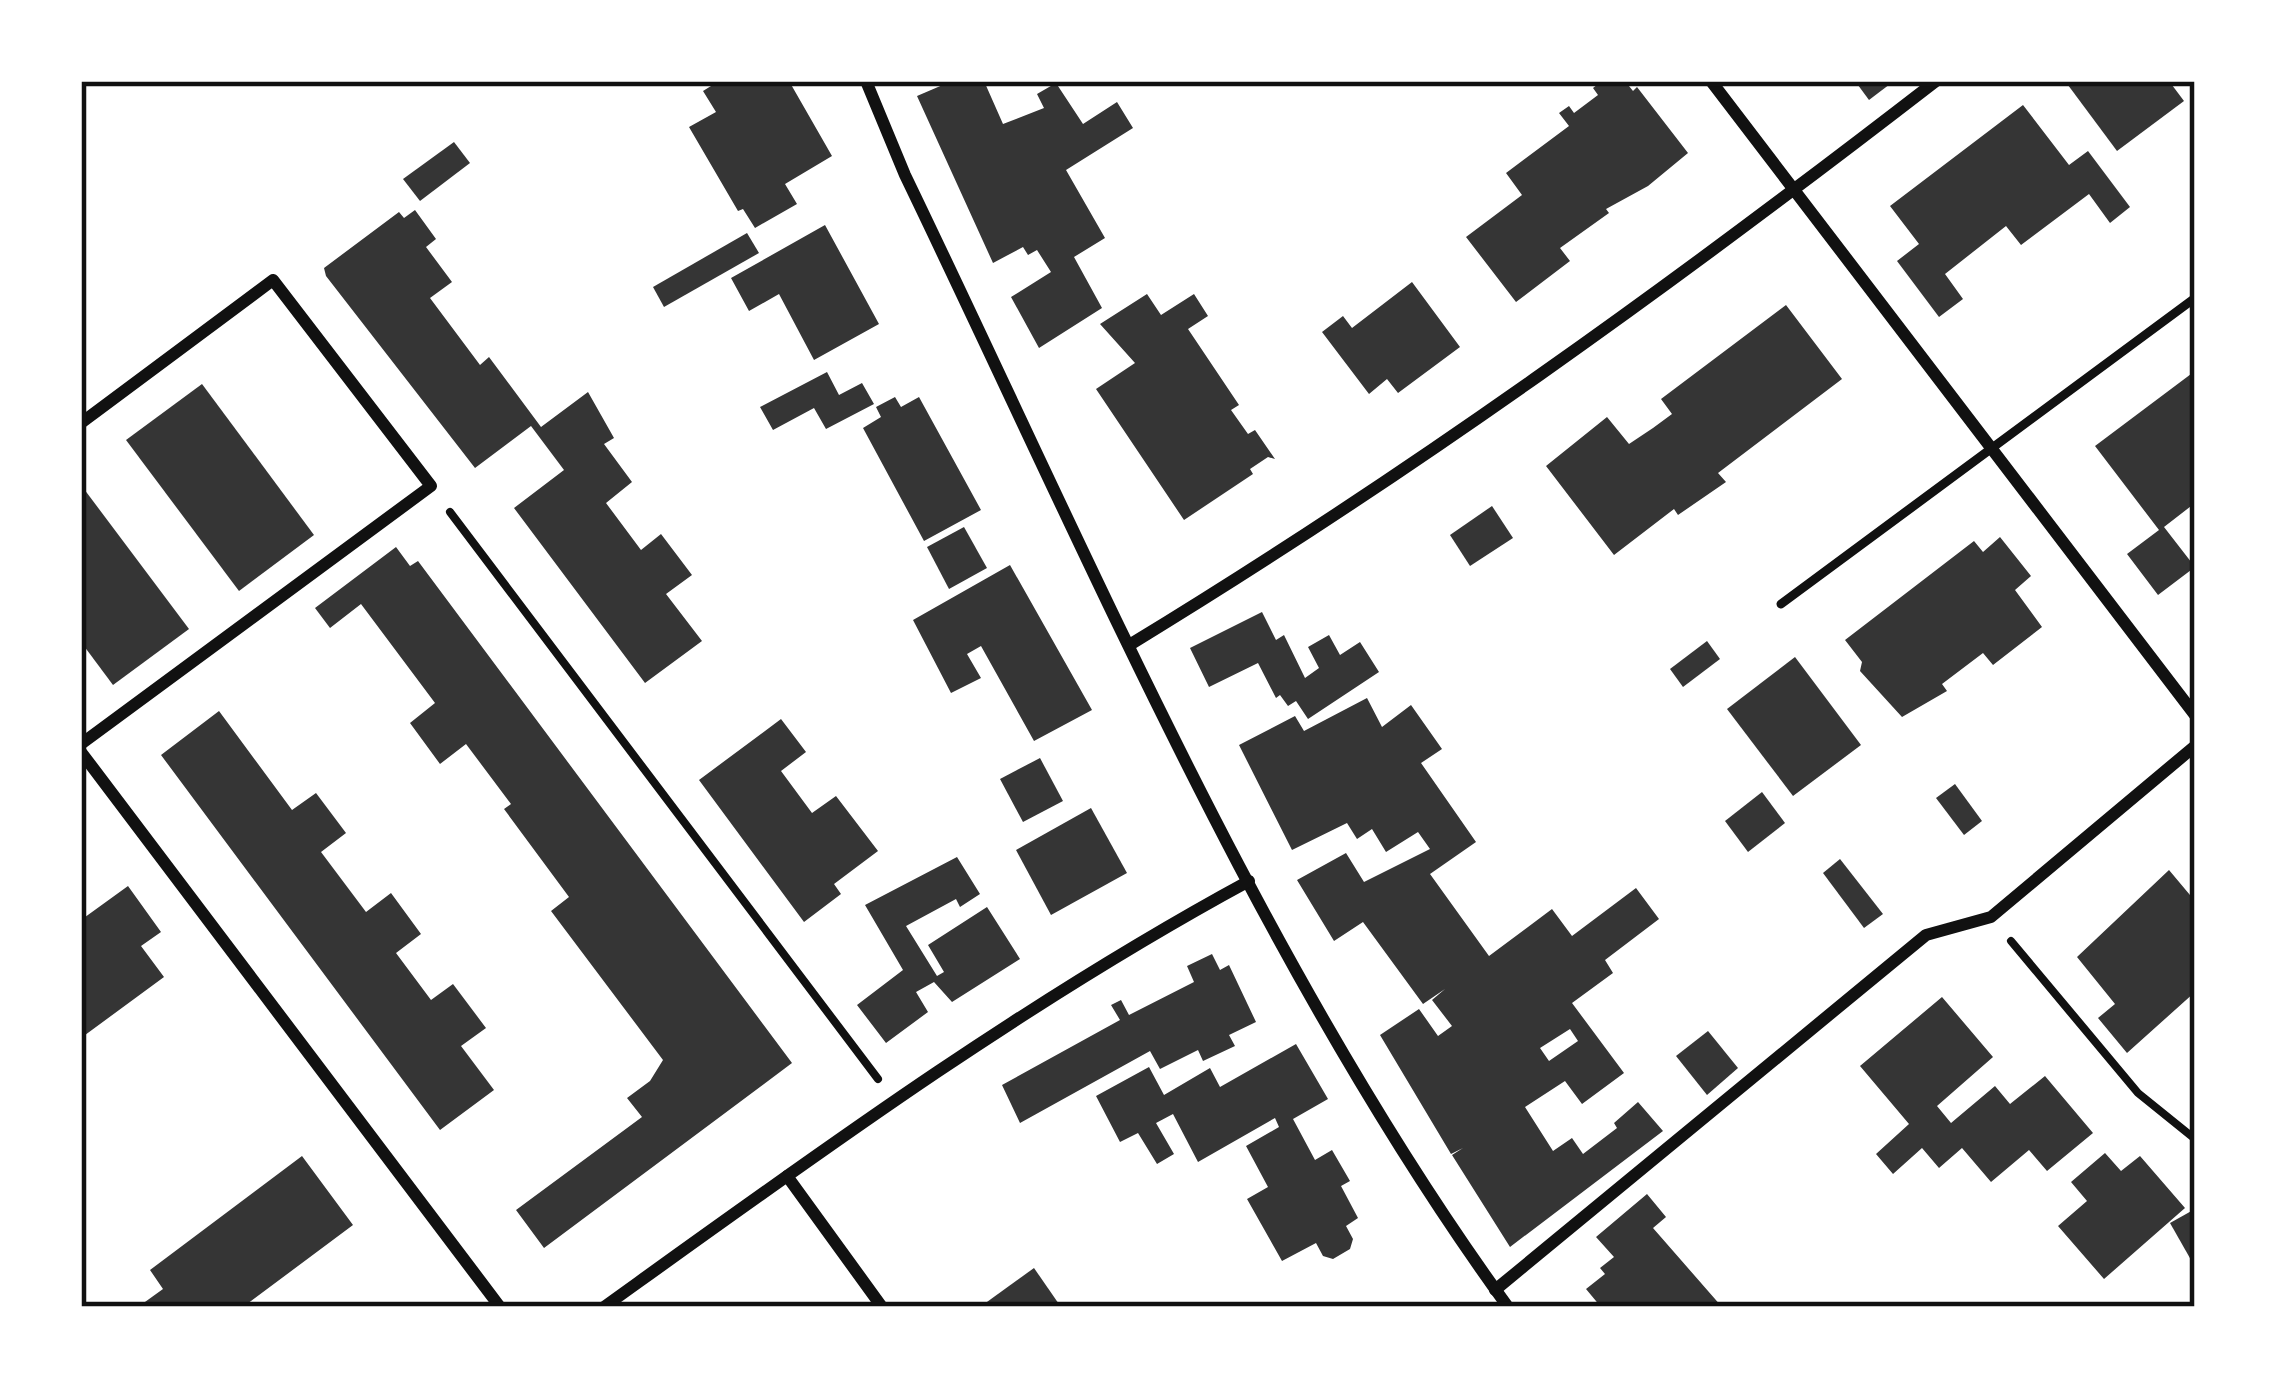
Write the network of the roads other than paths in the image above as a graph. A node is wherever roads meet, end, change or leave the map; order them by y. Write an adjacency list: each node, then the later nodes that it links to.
1 (866, 81): 9 (street)
2 (1711, 81): 4 (street)
3 (1936, 81): 4 (street)
4 (1796, 189): 7 (street); 9 (street)
5 (2195, 298): 7 (lane)
6 (81, 423): 12 (street)
7 (1990, 449): 8 (lane); 10 (street)
8 (1781, 604)
9 (1131, 644): 13 (street)
10 (2195, 715)
11 (2195, 746): 15 (street)
12 (81, 748): 16 (street)
13 (1250, 881): 14 (street); 15 (street)
14 (787, 1176): 17 (street); 18 (street)
15 (1495, 1290): 19 (street)
16 (500, 1307)
17 (604, 1307)
18 (882, 1307)
19 (1508, 1307)

